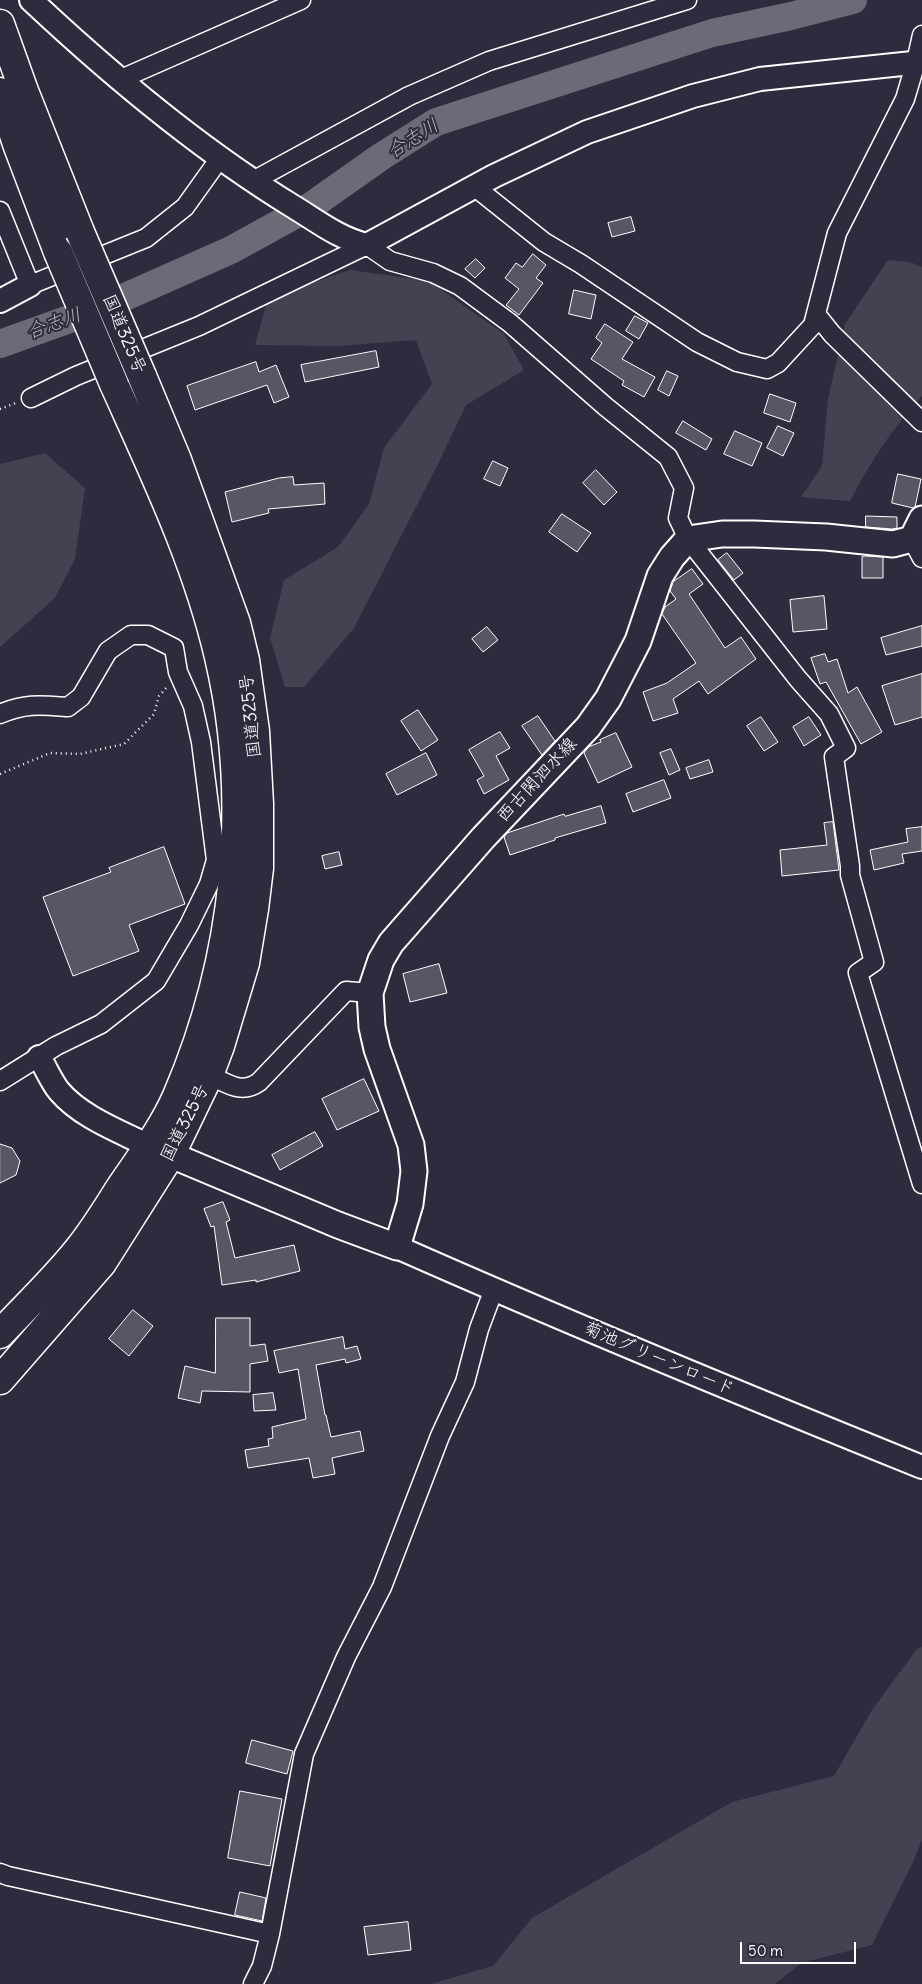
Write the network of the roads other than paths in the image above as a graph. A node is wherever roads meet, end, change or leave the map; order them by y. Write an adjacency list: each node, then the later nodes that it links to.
1 (31, 0): 7 (street)
2 (301, 0): 7 (street)
3 (687, 0): 10 (street)
4 (0, 24): 24 (highway, 国道325号, bridge)
5 (922, 35): 6 (street)
6 (919, 62): 11 (street); 16 (street)
7 (121, 79): 9 (street)
8 (0, 92): 26 (highway, 国道325号, bridge)
9 (220, 158): 10 (street); 14 (street)
10 (259, 185): 13 (street)
11 (475, 187): 13 (street); 16 (street)
12 (0, 211): 14 (street)
13 (358, 243): 17 (street); 19 (street)
14 (30, 285): 15 (street)
15 (0, 301)
16 (816, 314): 18 (street)
17 (31, 398)
18 (922, 422)
19 (688, 539): 20 (main road); 22 (main road, 西古閑泗水線); 27 (street)
20 (919, 539)
21 (0, 714): 23 (street)
22 (370, 993): 24 (street); 28 (main road, 西古閑泗水線)
23 (38, 1057): 25 (street); 26 (street)
24 (209, 1075): 26 (highway, 国道325号)
25 (0, 1081)
26 (160, 1150): 28 (main road); 30 (highway, 国道325号); 31 (highway, 国道325号)
27 (922, 1184)
28 (397, 1247): 29 (street, 菊池グリーンロード)
29 (494, 1290): 32 (street, 菊池グリーンロード); 34 (street)
30 (0, 1334)
31 (0, 1380)
32 (922, 1467)
33 (0, 1873): 34 (street)
34 (270, 1934): 35 (street)
35 (253, 1984)

